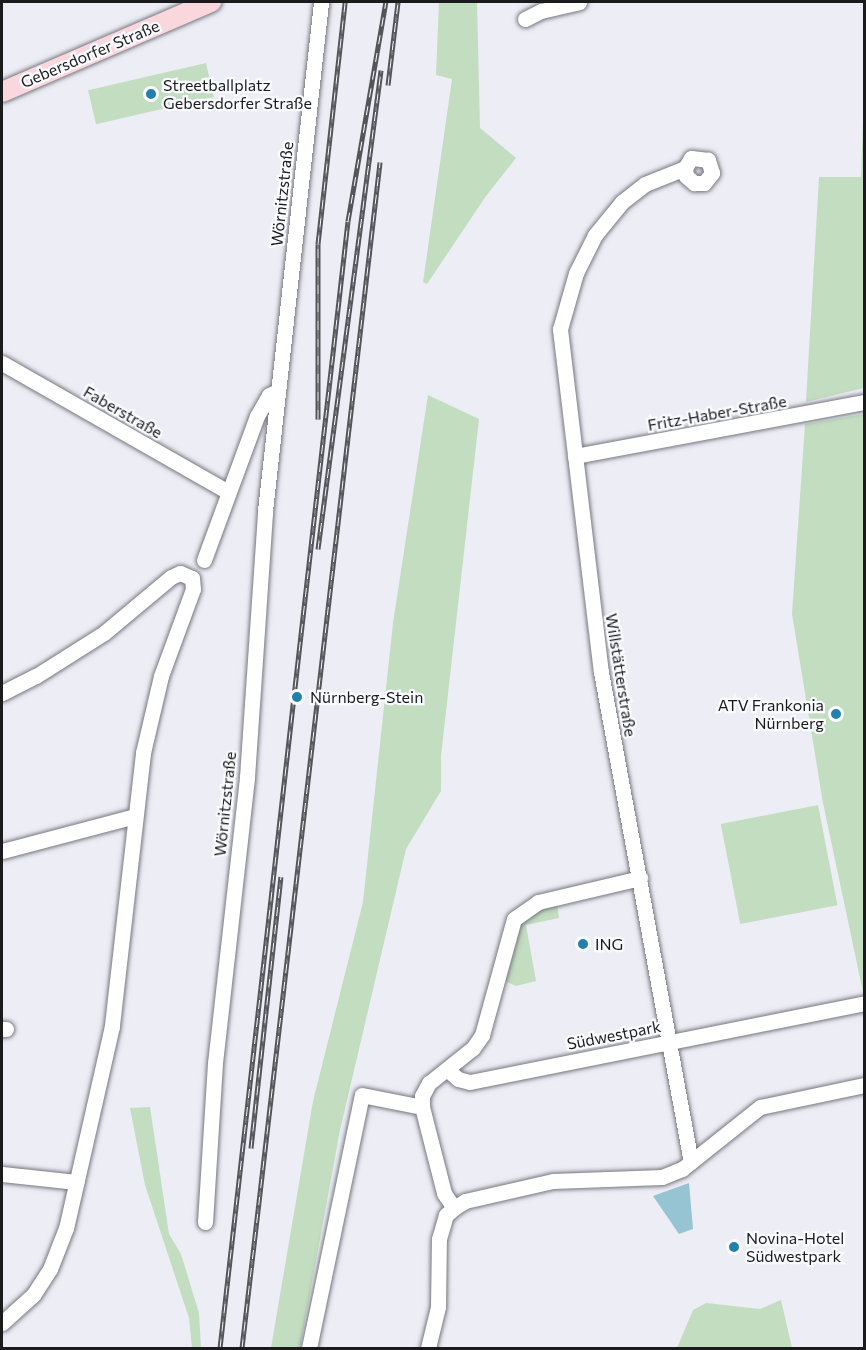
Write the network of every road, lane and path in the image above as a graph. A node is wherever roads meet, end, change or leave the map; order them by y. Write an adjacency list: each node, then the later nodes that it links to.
1 (211, 2): 5 (main road, Gebersdorfer Straße)
2 (321, 2): 8 (street, Wörnitzstraße)
3 (579, 2): 4 (street)
4 (525, 19)
5 (2, 92)
6 (684, 168): 10 (street, Willstätterstraße)
7 (2, 363): 11 (street, Faberstraße)
8 (278, 391): 11 (street); 26 (street, Wörnitzstraße)
9 (864, 402): 10 (street, Fritz-Haber-Straße)
10 (574, 456): 16 (street, Willstätterstraße)
11 (228, 492): 12 (street)
12 (204, 560)
13 (2, 693): 14 (street)
14 (135, 816): 15 (street); 24 (street)
15 (2, 851)
16 (640, 878): 18 (street, Willstätterstraße); 19 (street)
17 (864, 1003): 18 (street)
18 (672, 1042): 19 (street, Südwestpark); 22 (street, Südwestpark)
19 (448, 1070): 21 (street)
20 (864, 1085): 22 (street)
21 (422, 1107): 25 (street); 28 (street)
22 (691, 1162): 25 (street)
23 (2, 1174): 24 (street)
24 (77, 1182): 27 (street)
25 (454, 1208): 29 (street)
26 (205, 1222)
27 (2, 1323)
28 (309, 1348)
29 (428, 1348)

